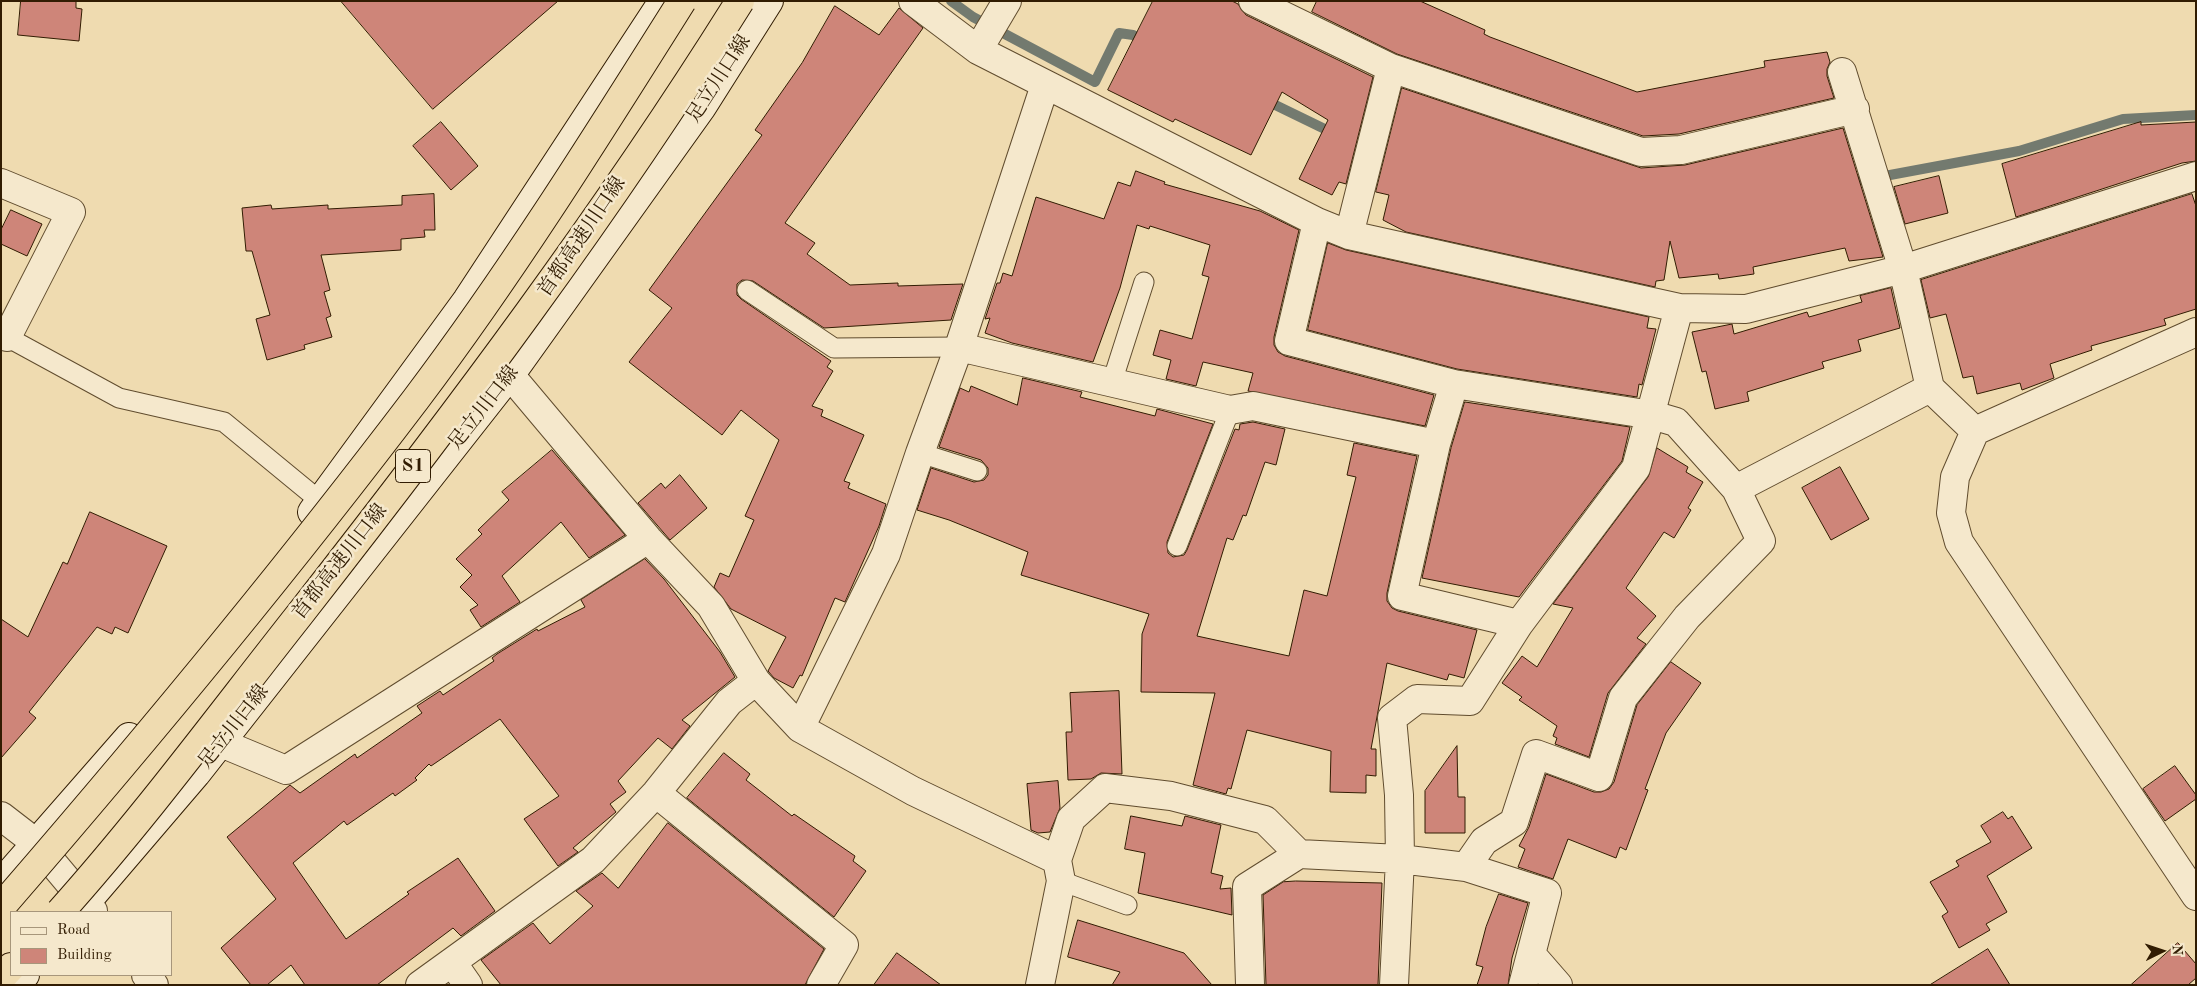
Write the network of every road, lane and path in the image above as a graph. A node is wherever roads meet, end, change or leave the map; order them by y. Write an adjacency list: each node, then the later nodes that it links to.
1 (663, 1): 35 (street)
2 (682, 1): 52 (highway, 首都高速川口線 / S1, bridge)
3 (740, 1): 54 (highway, 首都高速川口線 / S1, bridge)
4 (769, 1): 24 (street, 足立川口線)
5 (914, 1): 8 (street)
6 (1007, 1): 8 (street)
7 (1253, 1): 9 (street)
8 (978, 50): 11 (street)
9 (1391, 68): 12 (street); 16 (street)
10 (1842, 72): 12 (street)
11 (1045, 85): 15 (street); 23 (street)
12 (1855, 109): 17 (street)
13 (2196, 176): 17 (street)
14 (1, 183): 22 (street)
15 (1317, 222): 16 (street); 26 (street)
16 (1349, 235): 20 (street)
17 (1902, 269): 20 (street); 27 (street)
18 (1144, 282): 25 (lane)
19 (747, 290): 23 (lane)
20 (1678, 308): 29 (street)
21 (2196, 332): 30 (street)
22 (4, 336): 35 (lane)
23 (959, 347): 25 (street); 32 (street)
24 (510, 375): 36 (street); 41 (street, 足立川口線)
25 (1112, 382): 28 (street)
26 (1454, 384): 29 (street); 31 (street)
27 (1930, 388): 30 (street); 34 (street)
28 (1230, 410): 31 (street); 37 (lane)
29 (1652, 415): 34 (street); 38 (street)
30 (1975, 431): 50 (street)
31 (1436, 444): 38 (street)
32 (920, 453): 33 (lane); 40 (street)
33 (976, 471)
34 (1736, 490): 47 (street)
35 (320, 501): 44 (street)
36 (648, 539): 39 (street); 41 (street)
37 (1177, 546)
38 (1519, 624): 46 (street)
39 (756, 681): 40 (street); 42 (street)
40 (800, 728): 48 (street)
41 (221, 744): 53 (street, 足立川口線)
42 (656, 793): 56 (street); 61 (street)
43 (1, 816): 44 (street)
44 (36, 843): 49 (street); 53 (street)
45 (1299, 854): 46 (street); 48 (street); 63 (street)
46 (1400, 859): 47 (street); 64 (street)
47 (1466, 866): 55 (street)
48 (1059, 870): 51 (lane); 62 (street)
49 (1, 883)
50 (2196, 896)
51 (1127, 906)
52 (1, 907)
53 (86, 909)
54 (61, 911)
55 (1531, 954): 65 (street); 66 (street)
56 (452, 962): 59 (street); 60 (street)
57 (10, 968): 58 (highway)
58 (1, 978)
59 (420, 985)
60 (468, 985)
61 (821, 985)
62 (1040, 985)
63 (1250, 985)
64 (1394, 985)
65 (1523, 985)
66 (1558, 985)

